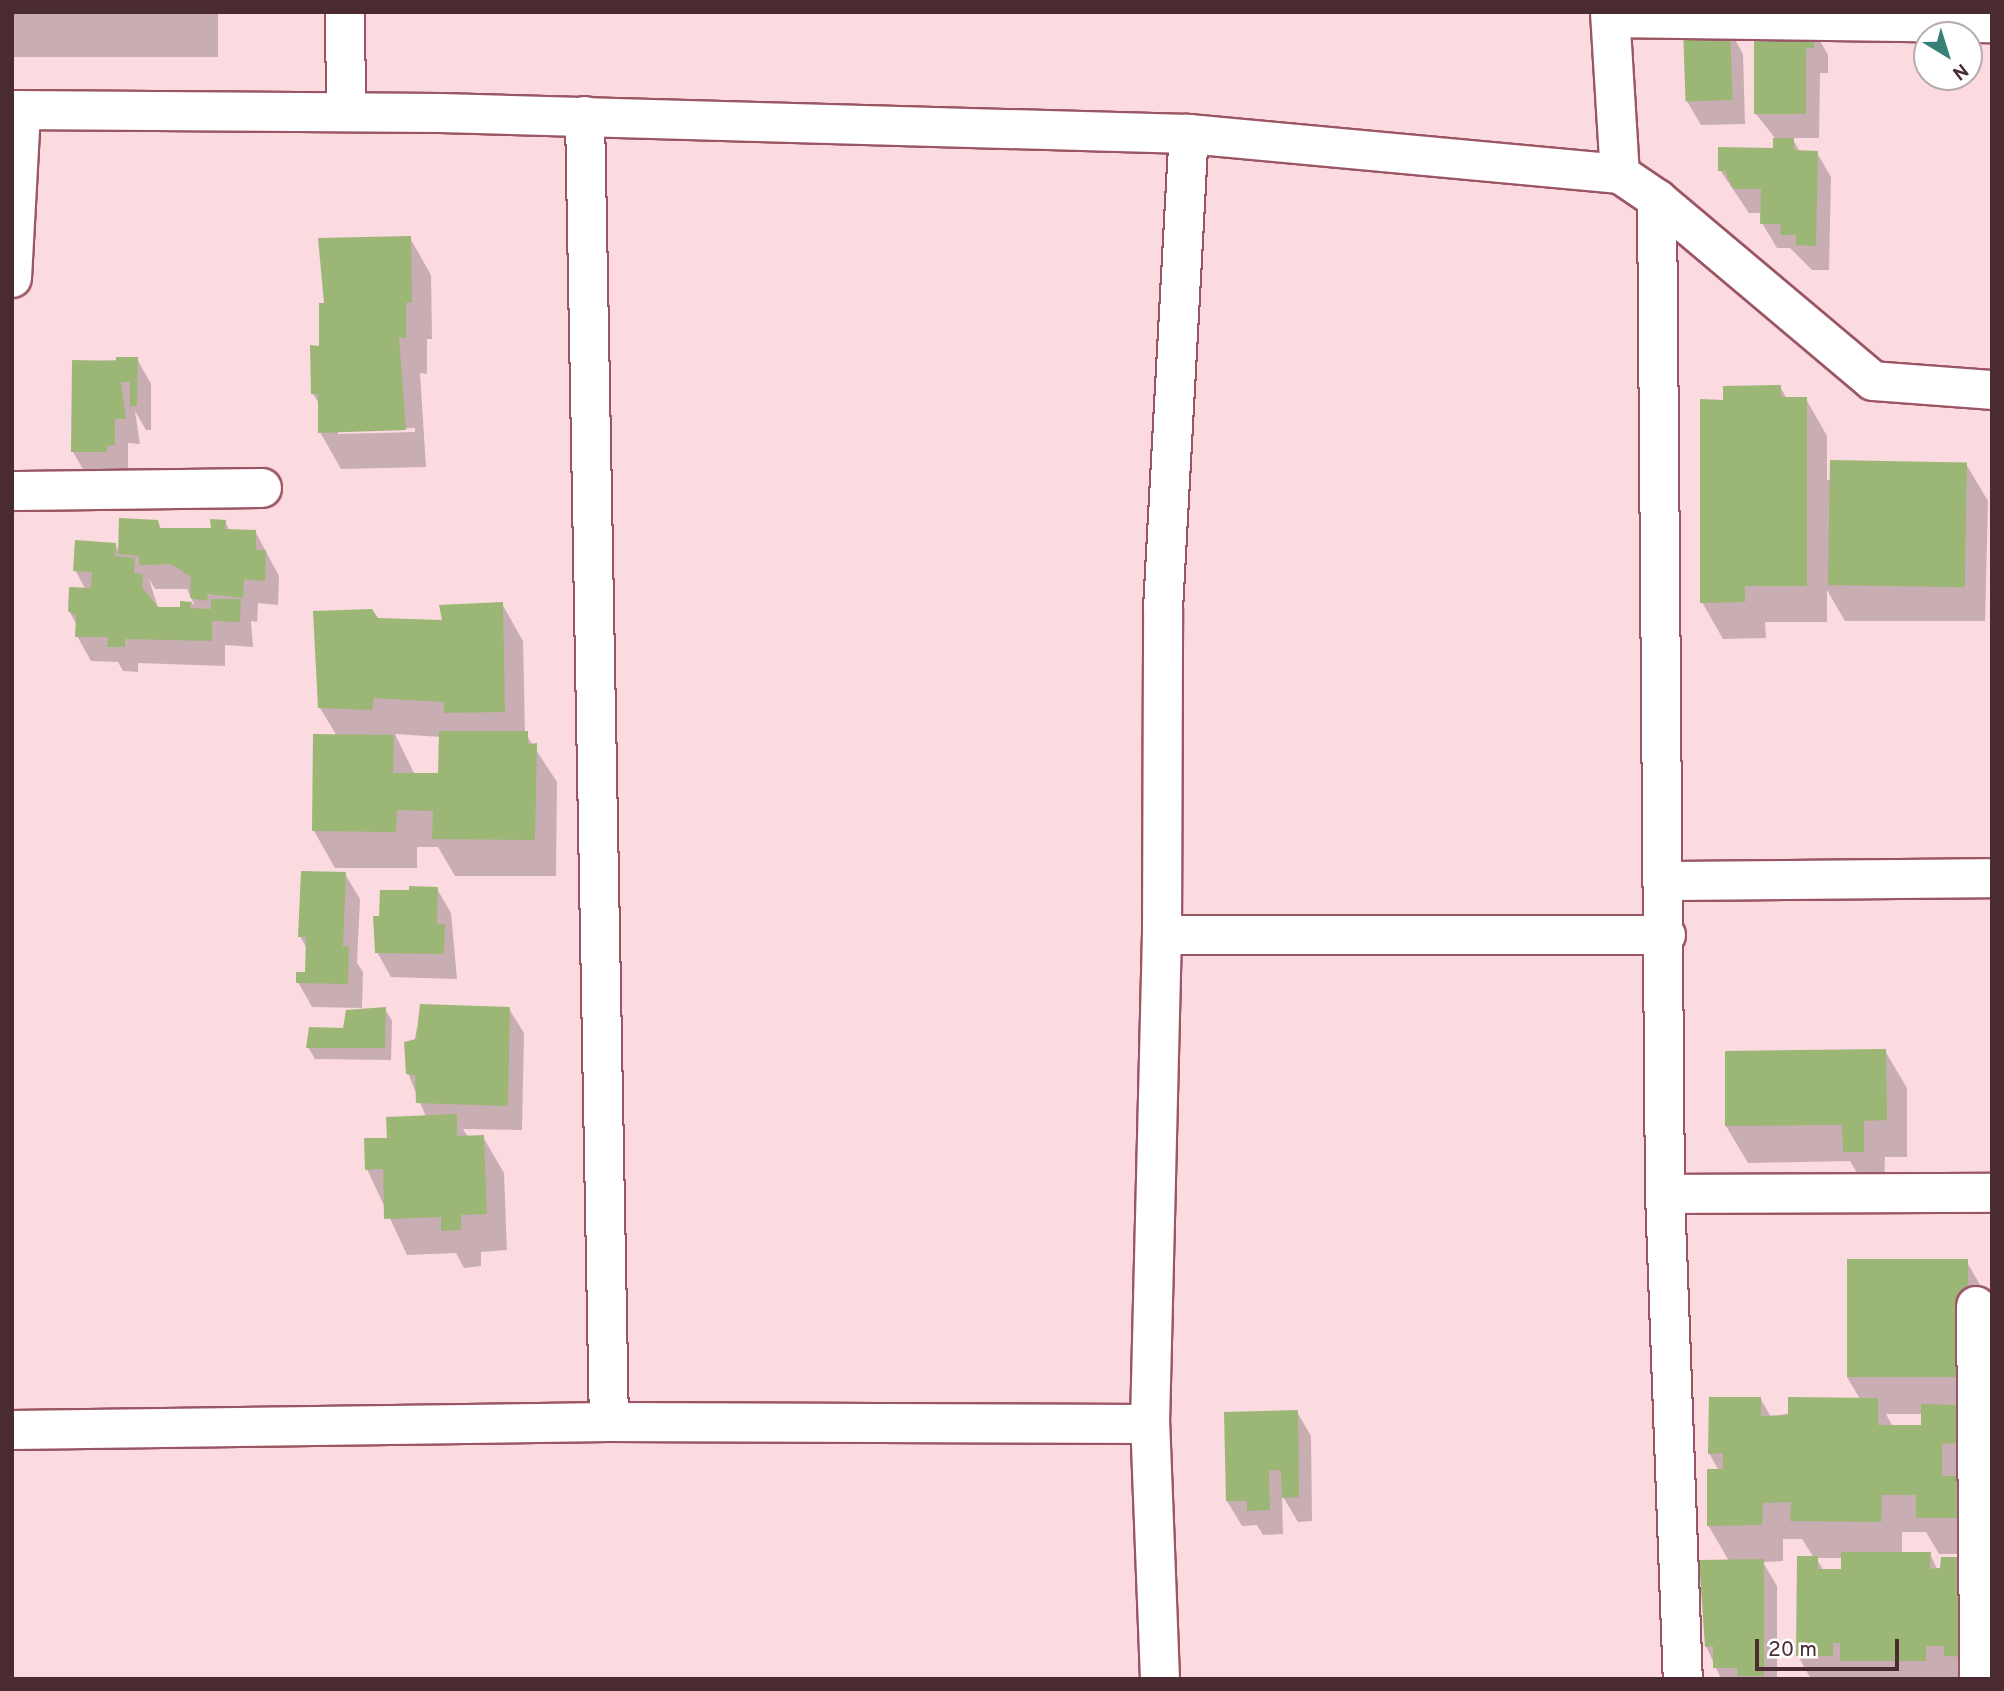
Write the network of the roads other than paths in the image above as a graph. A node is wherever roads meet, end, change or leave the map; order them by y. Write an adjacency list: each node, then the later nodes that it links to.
1 (345, 12): 5 (street)
2 (1610, 15): 3 (street); 8 (street)
3 (1992, 23)
4 (17, 110): 5 (street); 10 (street)
5 (346, 112): 6 (street)
6 (585, 116): 7 (street); 21 (street)
7 (1189, 134): 8 (street); 16 (street)
8 (1620, 174): 9 (street)
9 (1657, 199): 11 (street); 15 (street)
10 (12, 278)
11 (1992, 390)
12 (262, 488): 13 (street)
13 (12, 491)
14 (1992, 878): 15 (street)
15 (1665, 881): 17 (street)
16 (1163, 935): 17 (street); 22 (street)
17 (1666, 935): 19 (street)
18 (1992, 1193): 19 (street)
19 (1665, 1194): 25 (street)
20 (1976, 1306): 26 (street)
21 (609, 1422): 22 (street); 23 (street)
22 (1150, 1424): 24 (street)
23 (12, 1430)
24 (1160, 1679)
25 (1683, 1679)
26 (1979, 1679)

